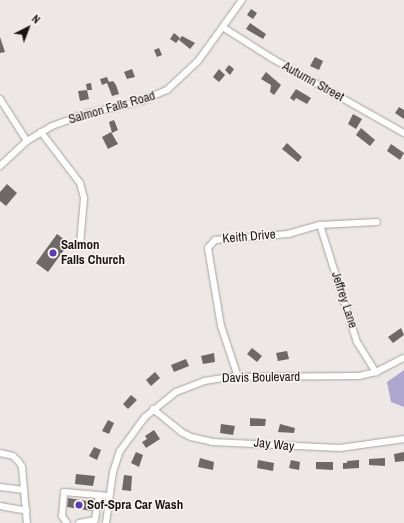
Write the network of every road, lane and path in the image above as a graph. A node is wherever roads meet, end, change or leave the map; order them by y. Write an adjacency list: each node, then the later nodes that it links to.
1 (242, 0): 2 (street, Salmon Falls Road)
2 (224, 28): 4 (street, Salmon Falls Road); 5 (street, Autumn Street)
3 (0, 99): 6 (street)
4 (41, 132): 6 (street, Salmon Falls Road); 10 (street)
5 (404, 133)
6 (27, 141): 7 (street, Salmon Falls Road)
7 (0, 166)
8 (377, 222): 9 (street, Keith Drive)
9 (320, 225): 12 (street, Jeffrey Lane); 13 (street, Keith Drive)
10 (80, 245)
11 (404, 358): 12 (street, Davis Boulevard)
12 (376, 372): 13 (street, Davis Boulevard)
13 (238, 377): 14 (street, Davis Boulevard)
14 (153, 409): 15 (street, Jay Way); 20 (street, Davis Boulevard)
15 (404, 439)
16 (0, 452): 18 (street)
17 (0, 487): 18 (street)
18 (24, 490): 22 (street)
19 (99, 495): 20 (street); 24 (street); 25 (street)
20 (109, 496): 26 (street, Davis Boulevard)
21 (0, 506): 22 (street)
22 (27, 511): 23 (street)
23 (27, 523)
24 (67, 523)
25 (79, 523)
26 (106, 523)

